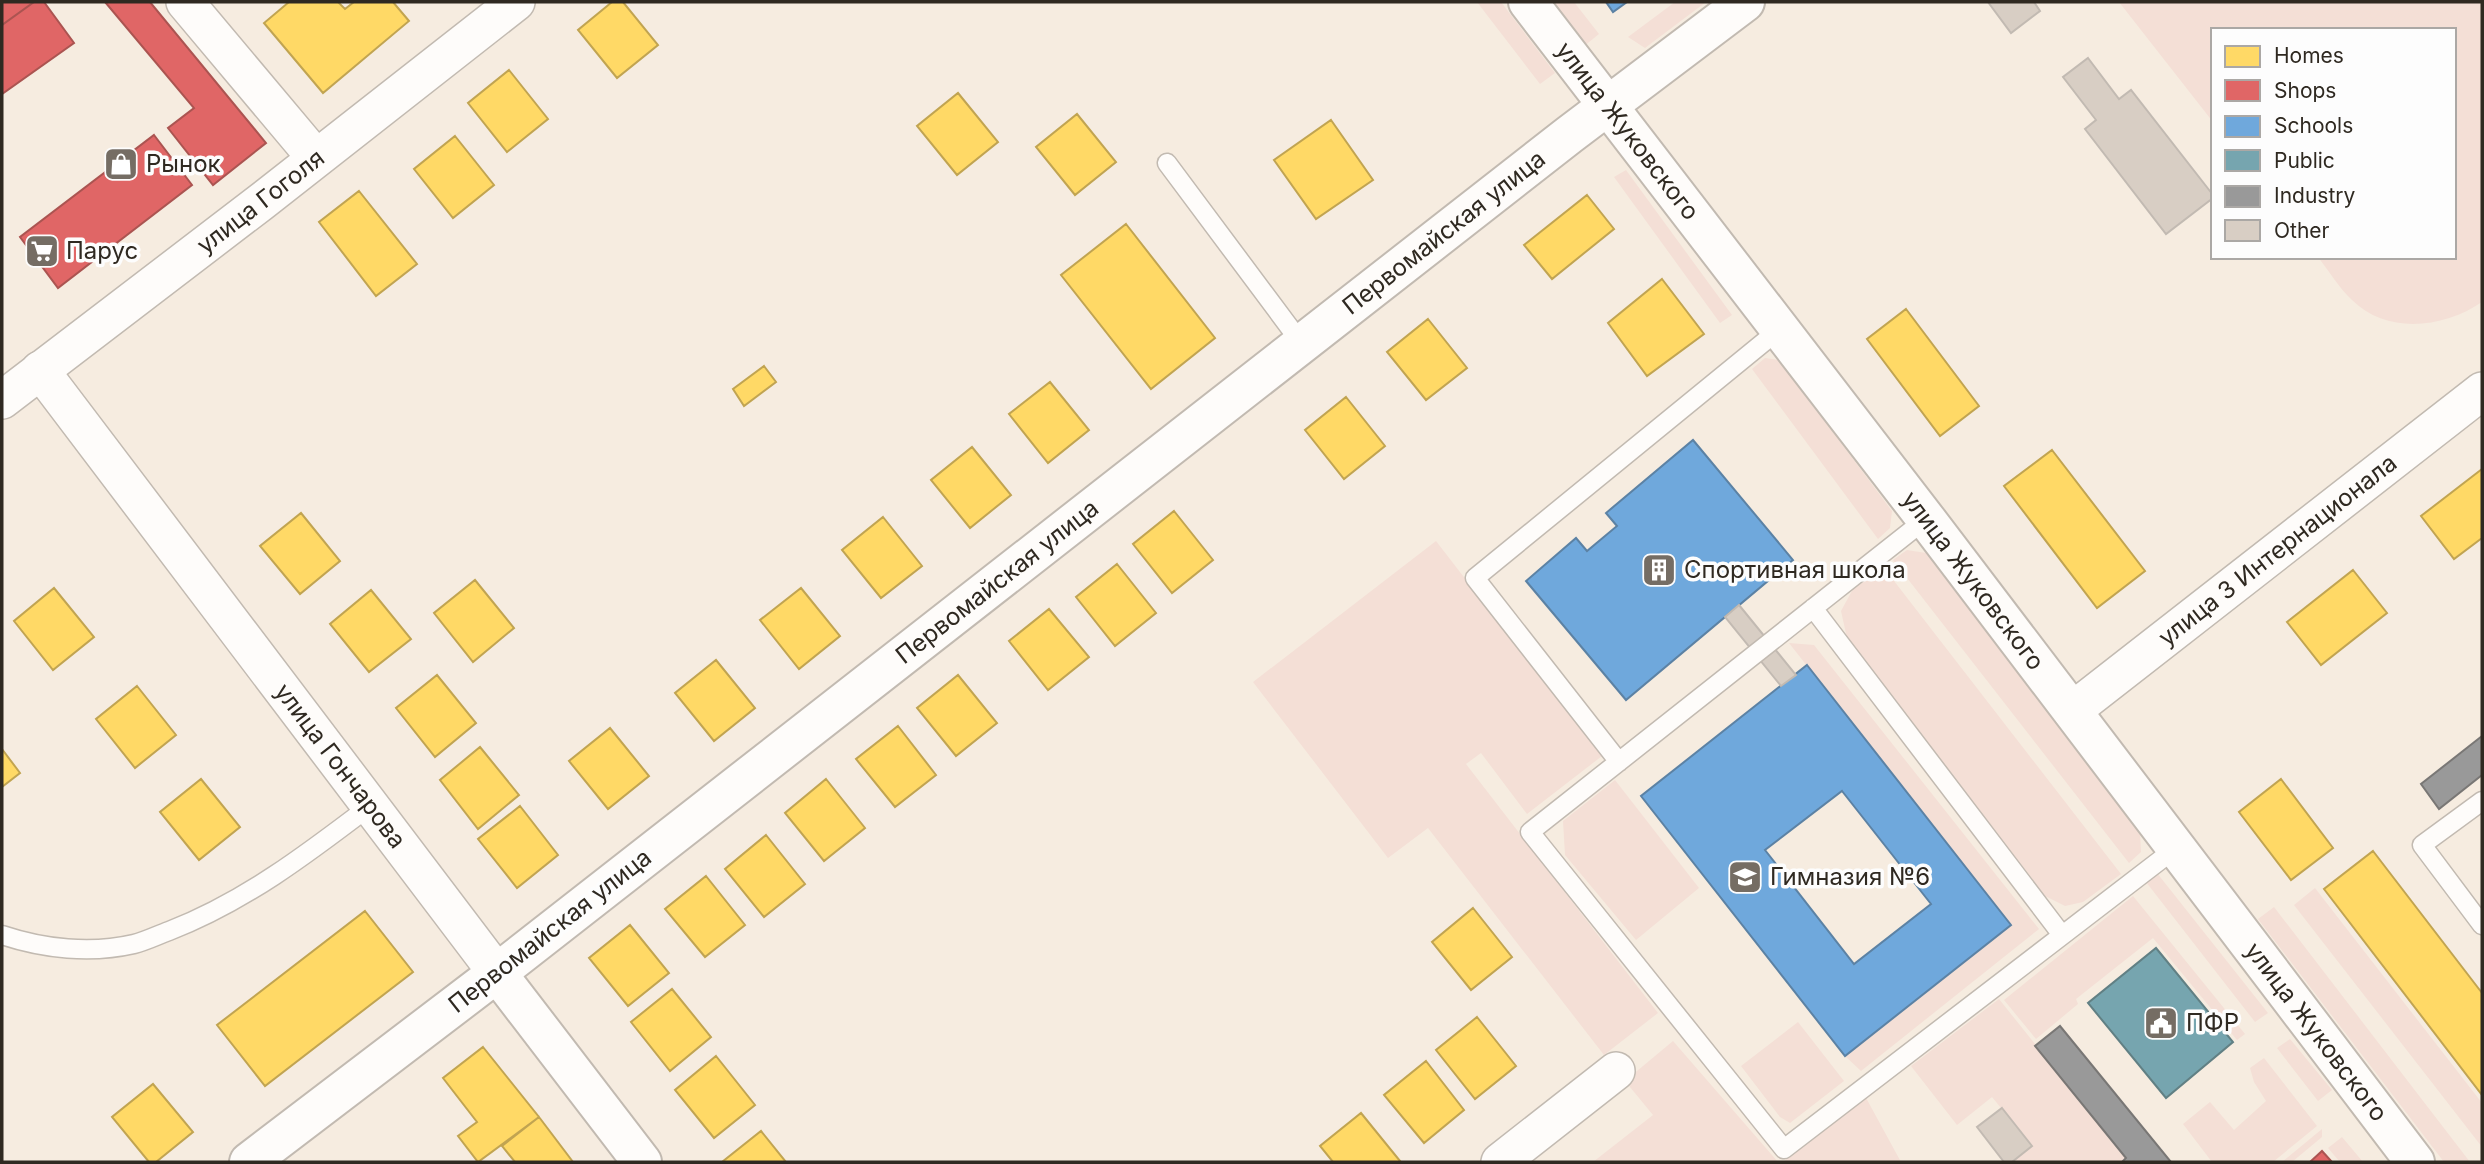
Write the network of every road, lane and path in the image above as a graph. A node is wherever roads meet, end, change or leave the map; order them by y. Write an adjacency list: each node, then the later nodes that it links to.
1 (186, 2): 6 (street)
2 (516, 2): 6 (street, улица Гоголя)
3 (1528, 2): 5 (street, улица Жуковского)
4 (1745, 2): 5 (street, Первомайская улица)
5 (1609, 105): 8 (street, улица Жуковского); 9 (street, Первомайская улица)
6 (316, 158): 10 (street, улица Гоголя)
7 (1167, 163): 9 (lane)
8 (1780, 329): 13 (street, улица Жуковского); 16 (lane)
9 (1302, 344): 23 (street, Первомайская улица)
10 (40, 370): 12 (street, улица Гоголя); 18 (street, улица Гончарова)
11 (2482, 391): 15 (street, улица 3 Интернационала)
12 (2, 400)
13 (1926, 519): 14 (lane); 15 (street, улица Жуковского)
14 (1813, 608): 16 (lane); 22 (lane)
15 (2072, 711): 19 (street, улица Жуковского)
16 (1619, 762): 22 (lane)
17 (2482, 801): 20 (lane)
18 (370, 806): 21 (lane); 23 (street, улица Гончарова)
19 (2176, 848): 22 (lane); 28 (street, улица Жуковского)
20 (2482, 925)
21 (2, 935)
22 (2062, 935)
23 (497, 973): 25 (street, Первомайская улица); 26 (street, улица Гончарова)
24 (1616, 1071): 27 (street)
25 (248, 1162)
26 (642, 1162)
27 (1500, 1162)
28 (2415, 1162)

